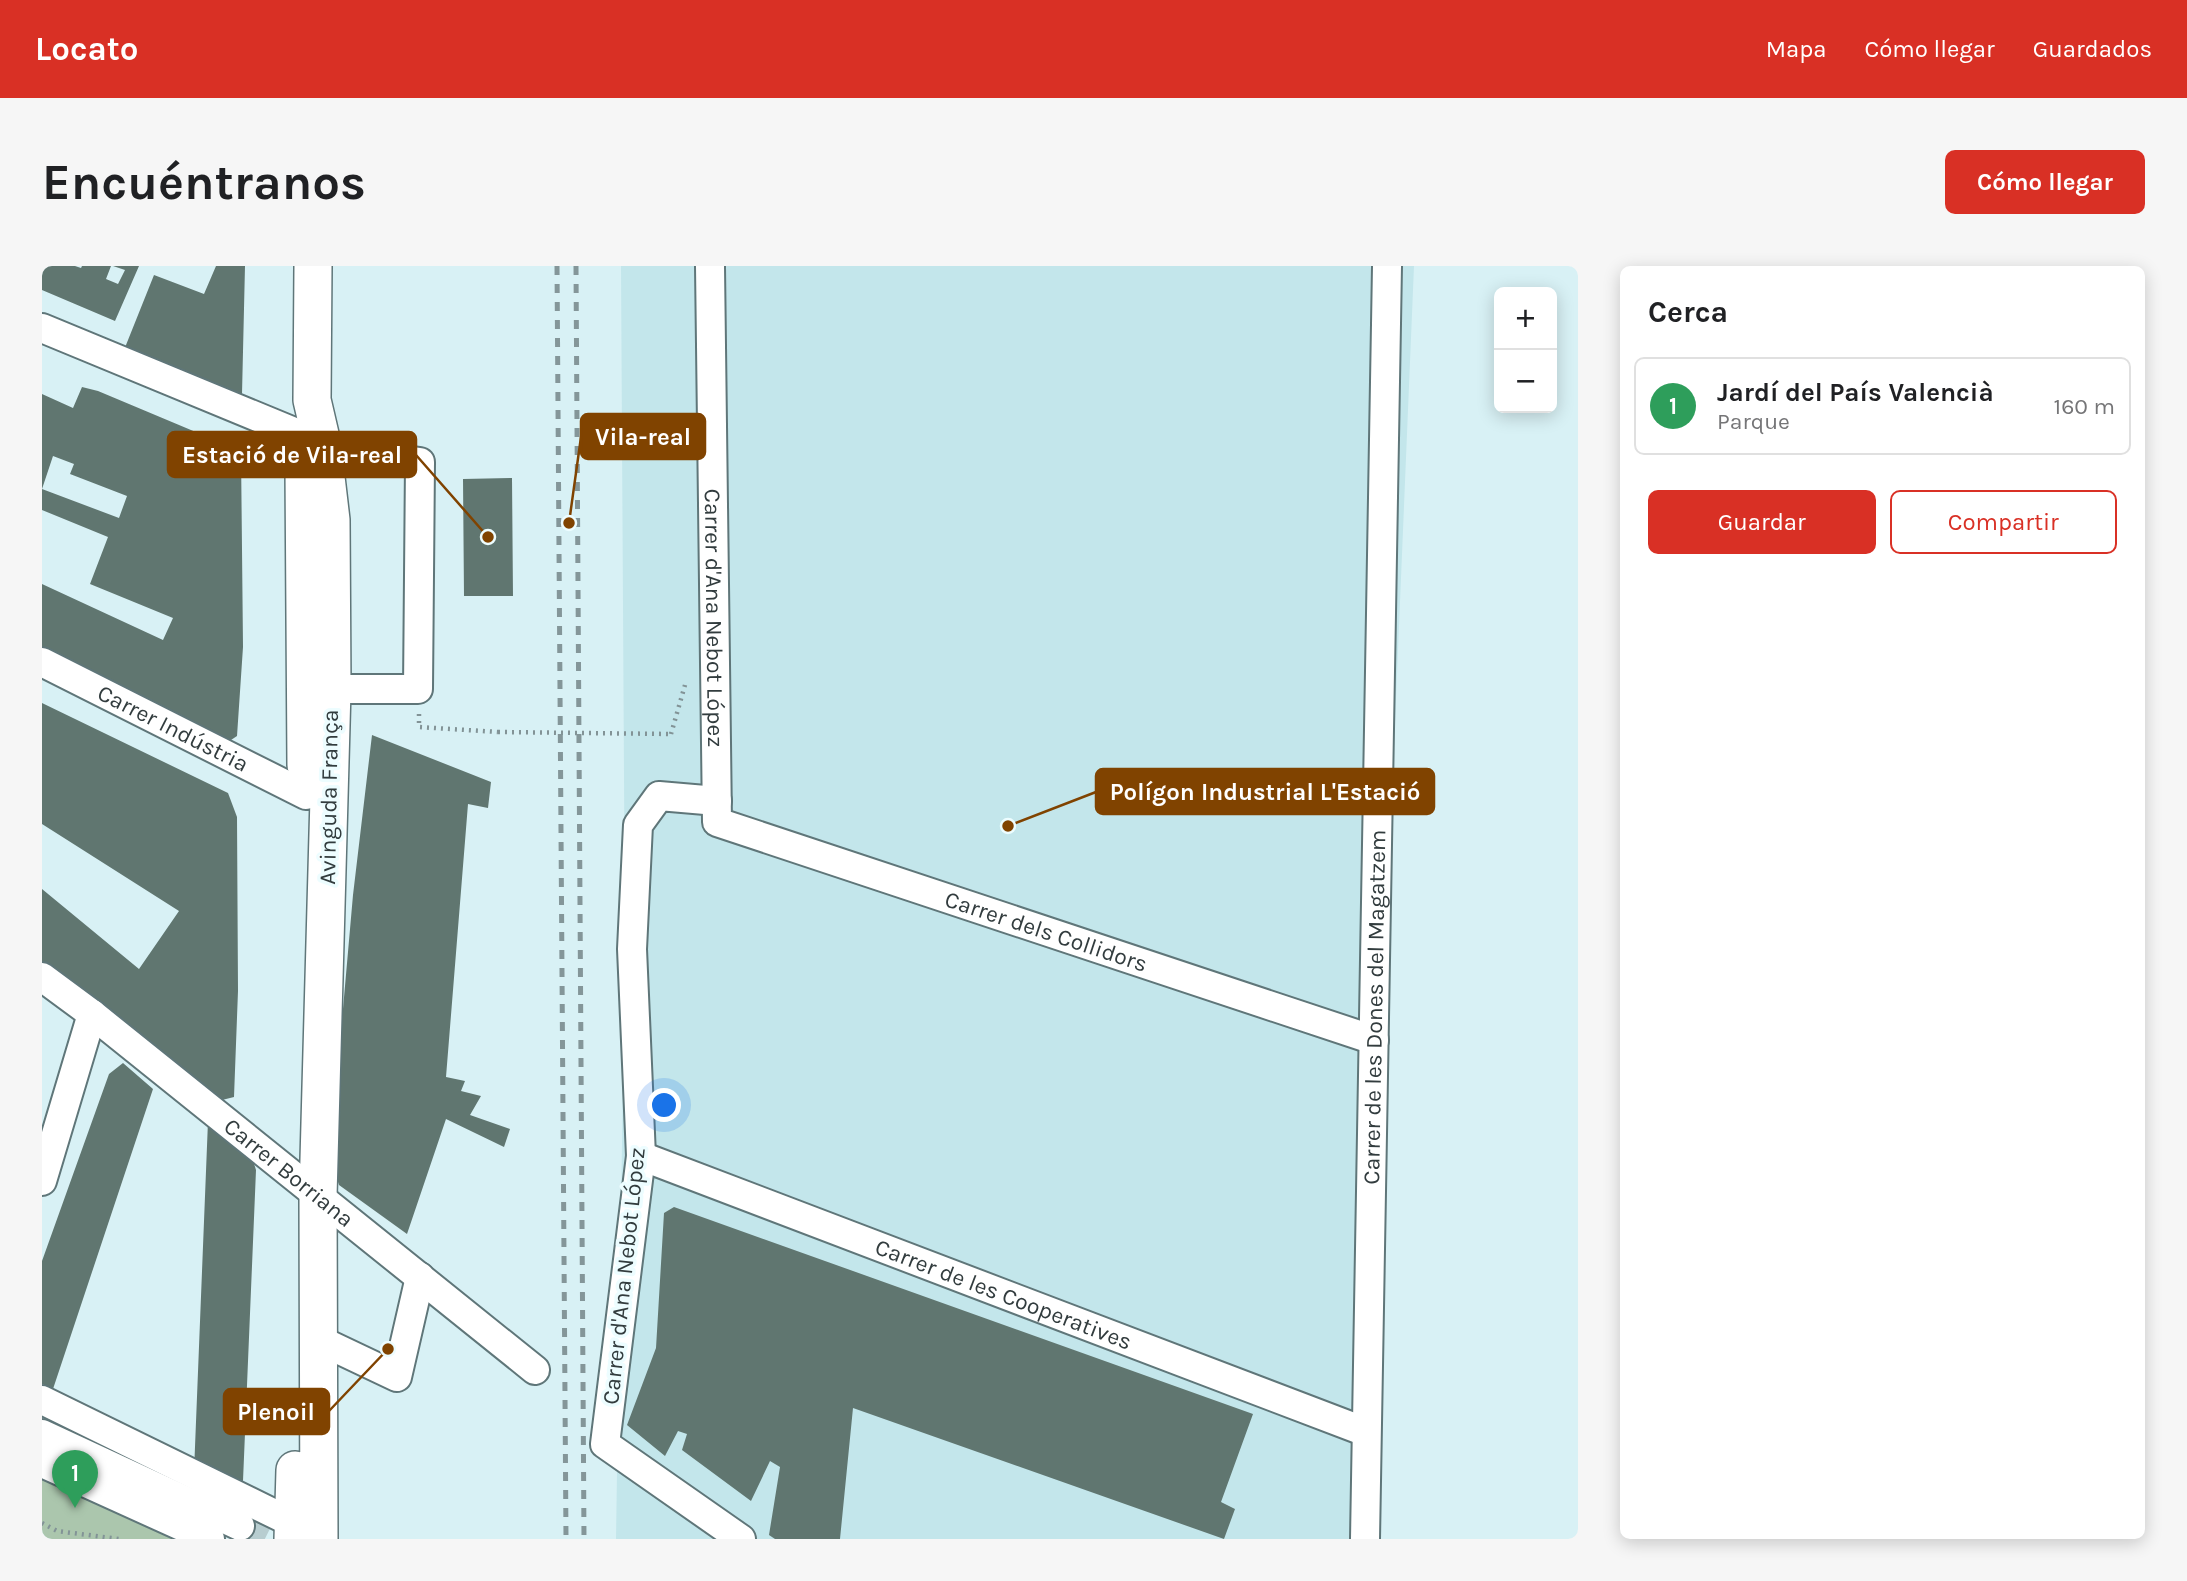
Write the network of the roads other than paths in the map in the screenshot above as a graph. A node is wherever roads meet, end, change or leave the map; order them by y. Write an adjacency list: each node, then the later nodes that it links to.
1 (313, 266): 5 (main road, Avinguda França)
2 (710, 266): 9 (street, Carrer d'Ana Nebot López)
3 (1387, 266): 12 (street, Carrer de les Dones del Magatzem)
4 (42, 328): 5 (street)
5 (313, 439): 7 (main road, Avinguda França); 7 (street); 8 (main road, Avinguda França)
6 (42, 662): 8 (street, Carrer Indústria)
7 (332, 689): 15 (main road, Avinguda França)
8 (306, 794): 15 (main road, Avinguda França)
9 (717, 811): 12 (street, Carrer dels Collidors); 13 (street, Carrer d'Ana Nebot López)
10 (42, 977): 11 (street, Carrer Borriana)
11 (92, 1014): 14 (street); 15 (street, Carrer Borriana)
12 (1374, 1040): 20 (street, Carrer de les Dones del Magatzem)
13 (641, 1156): 20 (street, Carrer de les Cooperatives); 26 (street, Carrer d'Ana Nebot López)
14 (42, 1181)
15 (307, 1187): 16 (street, Carrer Borriana); 17 (main road); 24 (main road)
16 (420, 1277): 17 (street); 18 (street, Carrer Borriana)
17 (319, 1340): 24 (main road)
18 (535, 1370)
19 (42, 1400): 24 (street)
20 (1366, 1432): 27 (street, Carrer de les Dones del Magatzem)
21 (42, 1434): 23 (street)
22 (42, 1463): 25 (street)
23 (240, 1526)
24 (302, 1534)
25 (210, 1539)
26 (741, 1539)
27 (1365, 1539)

